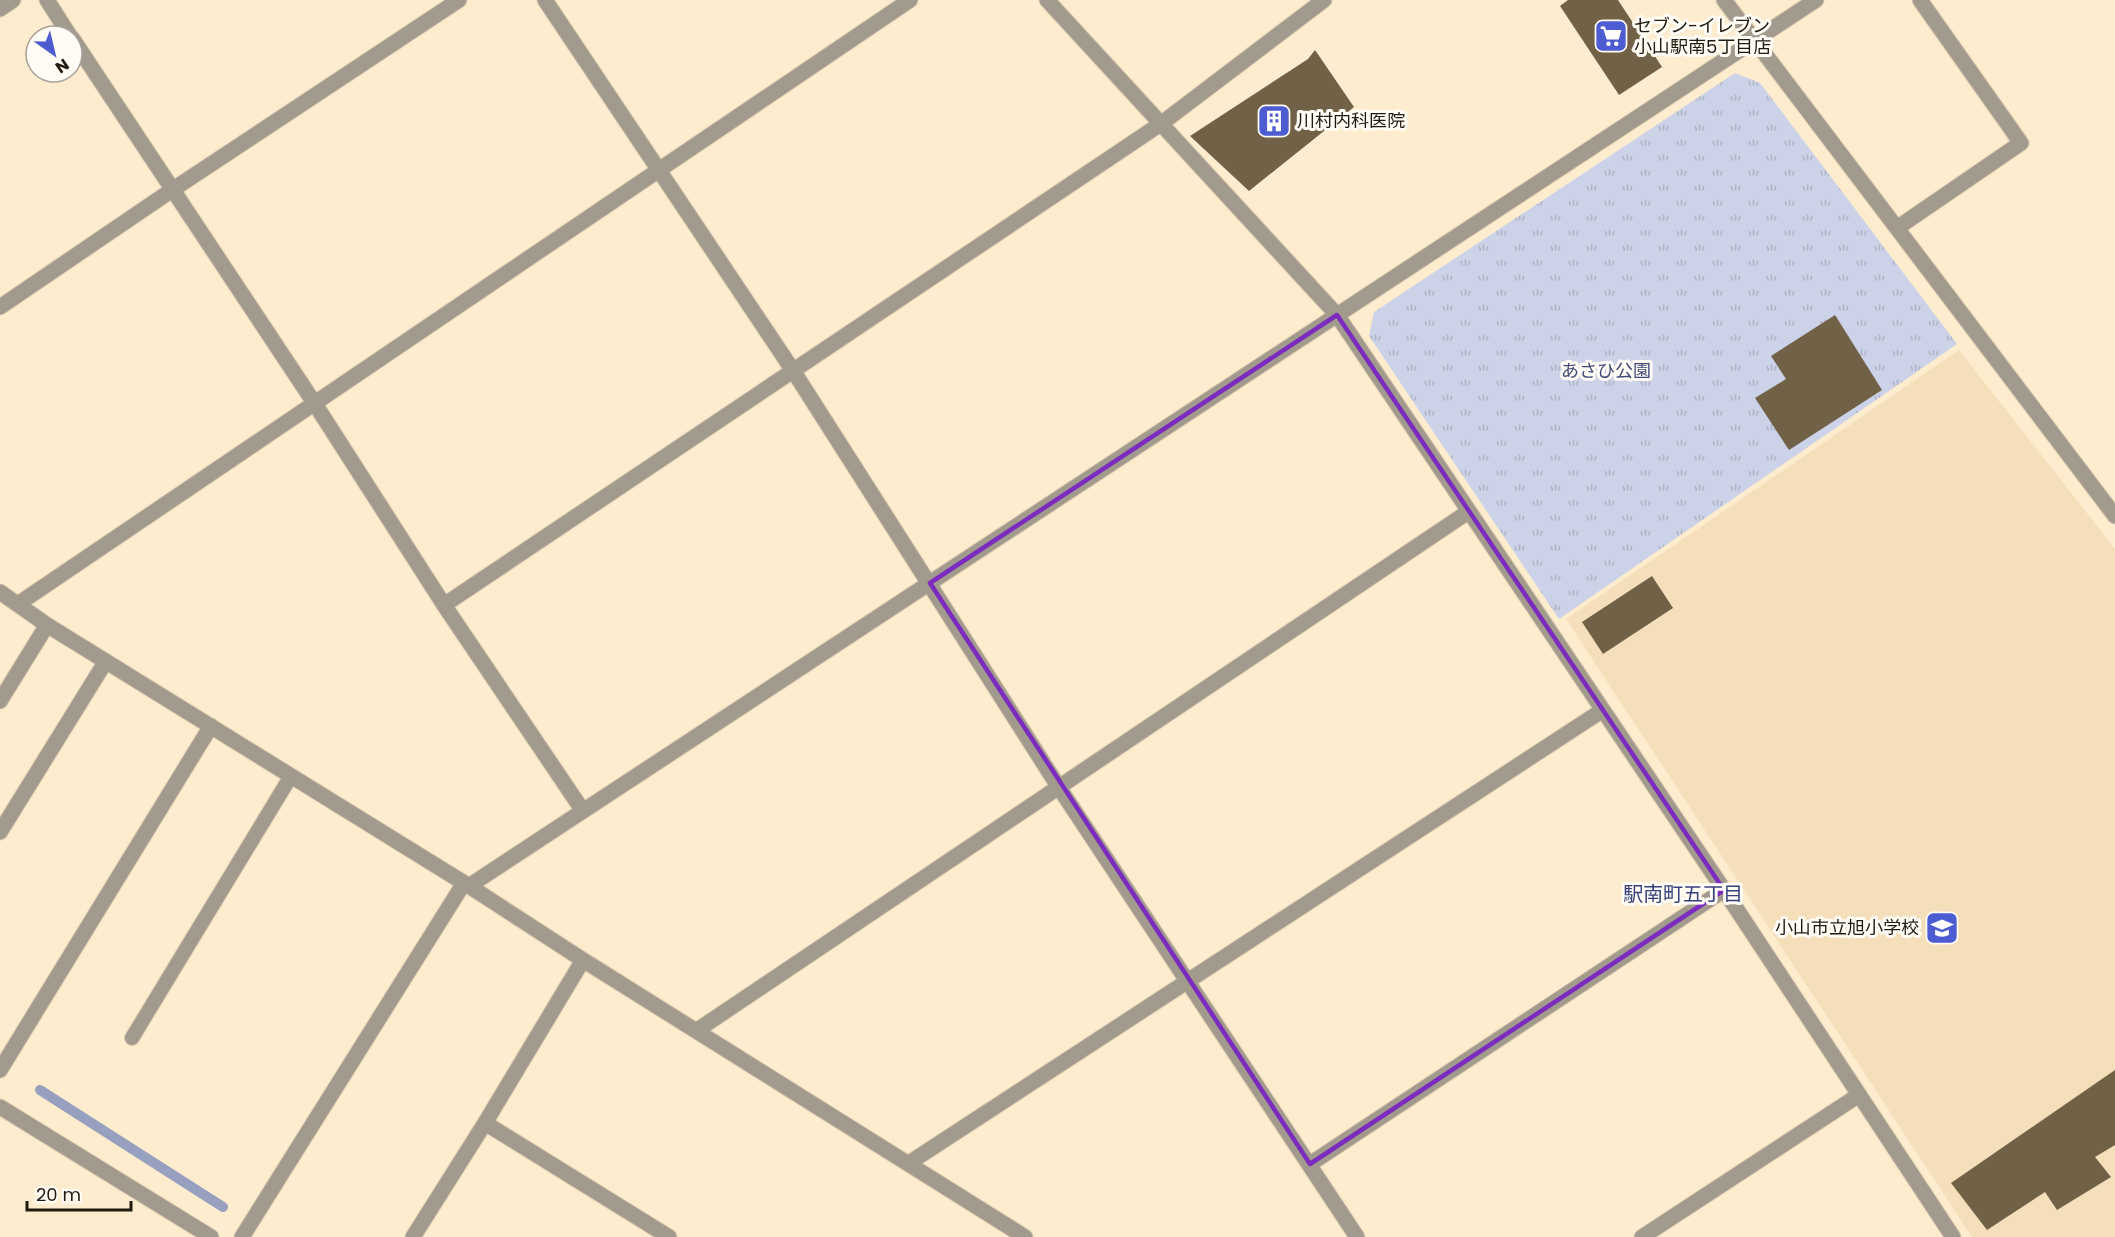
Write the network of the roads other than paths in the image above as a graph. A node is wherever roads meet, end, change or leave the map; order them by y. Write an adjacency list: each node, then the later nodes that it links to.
1 (13, 0): 11 (street)
2 (47, 0): 12 (street)
3 (459, 0): 17 (street)
4 (545, 0): 16 (street)
5 (910, 0): 16 (street)
6 (1047, 0): 15 (street)
7 (1324, 0): 15 (street)
8 (1724, 0): 13 (street)
9 (1816, 0): 13 (street)
10 (1920, 0): 18 (street)
11 (0, 9)
12 (63, 24)
13 (1755, 40): 18 (street); 20 (street)
14 (84, 57): 17 (street)
15 (1162, 123): 20 (street); 21 (street)
16 (659, 171): 21 (street); 22 (street)
17 (172, 190): 19 (street); 22 (street)
18 (1898, 228): 24 (street)
19 (0, 307)
20 (1337, 315): 23 (street); 25 (street)
21 (794, 372): 25 (street); 28 (street)
22 (315, 404): 27 (street); 28 (street)
23 (1468, 512): 32 (street); 35 (street)
24 (2115, 516)
25 (930, 583): 35 (street); 36 (street)
26 (0, 592): 27 (street)
27 (18, 604): 29 (street)
28 (444, 605): 36 (street)
29 (47, 625): 30 (street); 31 (street)
30 (106, 661): 33 (street); 37 (street)
31 (0, 701)
32 (1603, 710): 39 (street); 41 (street)
33 (210, 726): 34 (street); 44 (street)
34 (291, 776): 38 (street); 43 (lane)
35 (1058, 786): 41 (street); 42 (street)
36 (583, 811): 38 (street)
37 (0, 832)
38 (467, 884): 40 (street); 51 (street)
39 (1724, 890): 45 (street); 49 (street)
40 (583, 960): 42 (street); 47 (street)
41 (1188, 980): 48 (street); 49 (street)
42 (696, 1031): 48 (street)
43 (132, 1038)
44 (0, 1070)
45 (1859, 1095): 56 (street); 57 (street)
46 (0, 1107): 50 (street)
47 (485, 1124): 52 (street); 53 (street)
48 (909, 1163): 54 (street)
49 (1310, 1164): 55 (street)
50 (211, 1237)
51 (242, 1237)
52 (413, 1237)
53 (669, 1237)
54 (1025, 1237)
55 (1357, 1237)
56 (1642, 1237)
57 (1953, 1237)

